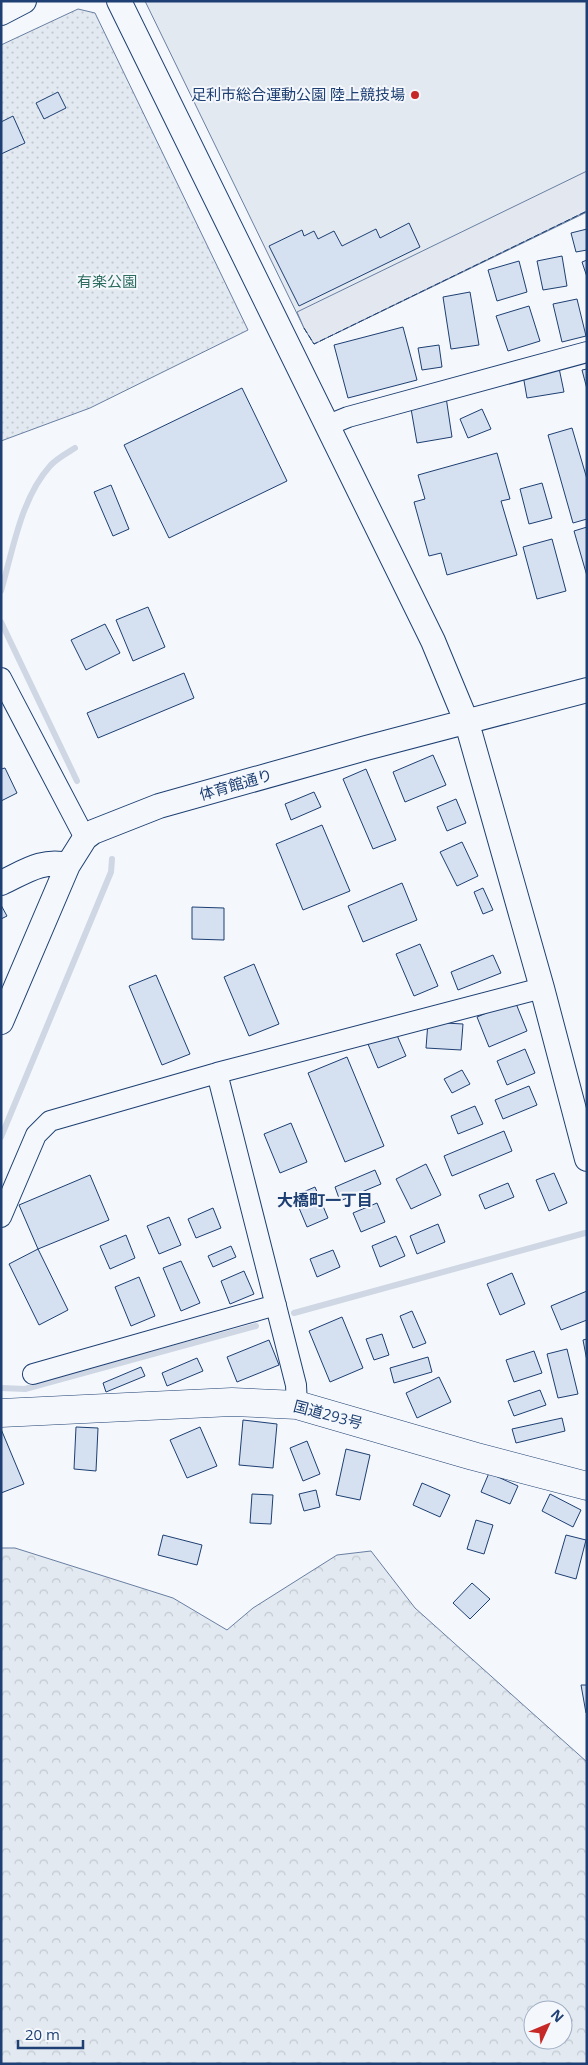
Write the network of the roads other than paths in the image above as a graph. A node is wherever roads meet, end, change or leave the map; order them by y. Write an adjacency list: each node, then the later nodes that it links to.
1 (24, 1): 3 (street)
2 (119, 1): 5 (street)
3 (1, 12)
4 (587, 352): 5 (street)
5 (326, 426): 8 (street)
6 (1, 678): 9 (street)
7 (587, 690): 8 (street, 体育館通り)
8 (467, 722): 9 (street, 体育館通り); 12 (street)
9 (85, 838): 10 (street, 体育館通り)
10 (68, 865): 11 (street); 13 (street, 体育館通り)
11 (1, 883)
12 (542, 988): 14 (street); 15 (street)
13 (1, 1022)
14 (217, 1072): 16 (street); 17 (street)
15 (587, 1159)
16 (1, 1217)
17 (276, 1305): 18 (street); 19 (street)
18 (33, 1374)
19 (297, 1405): 20 (highway, 国道293号); 21 (highway, 国道293号)
20 (1, 1413)
21 (587, 1486)

